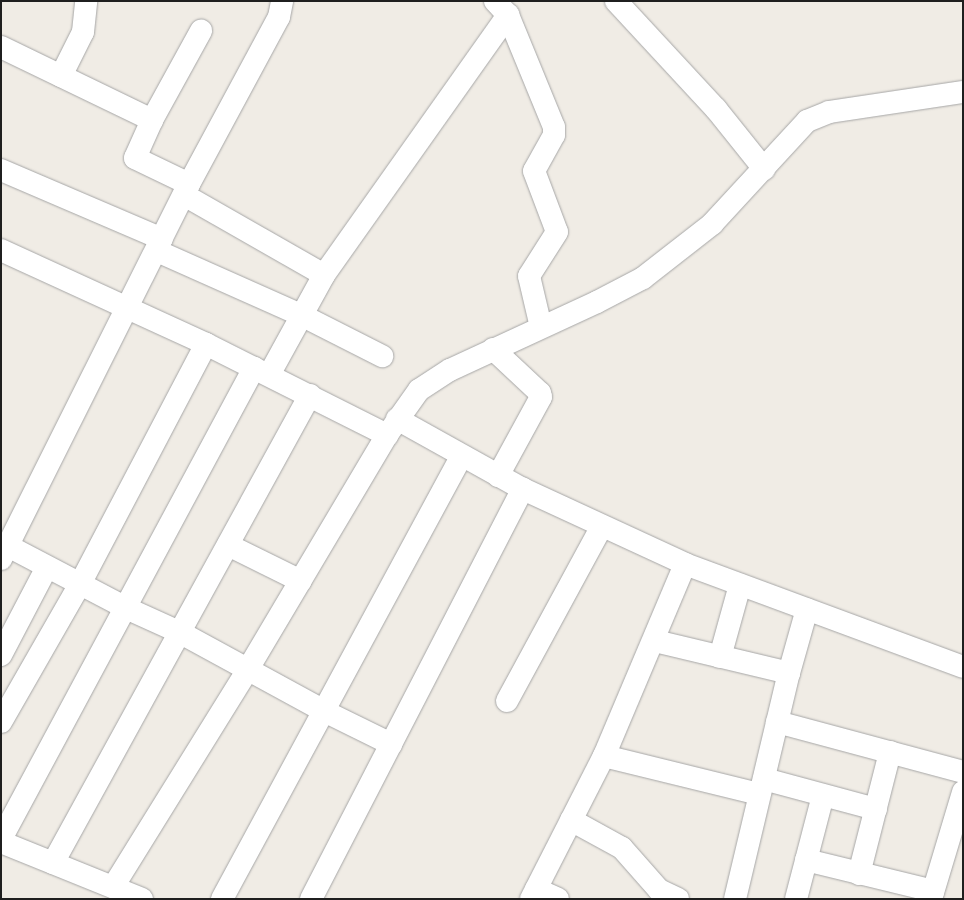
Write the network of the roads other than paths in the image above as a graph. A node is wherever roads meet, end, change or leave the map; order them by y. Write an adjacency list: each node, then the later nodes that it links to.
1 (86, 1): 7 (street)
2 (282, 1): 12 (street)
3 (616, 1): 10 (street)
4 (505, 7): 15 (street); 18 (street)
5 (202, 31): 9 (street)
6 (1, 47): 7 (street)
7 (61, 76): 9 (street)
8 (963, 92): 10 (street)
9 (152, 120): 12 (street)
10 (769, 163): 18 (street)
11 (1, 170): 13 (street)
12 (186, 190): 13 (street); 15 (street)
13 (160, 245): 16 (street); 17 (street)
14 (1, 250): 16 (street)
15 (324, 275): 17 (street)
16 (130, 307): 19 (street); 30 (street)
17 (303, 316): 21 (street); 22 (street)
18 (541, 327): 20 (street)
19 (206, 344): 22 (street); 34 (street)
20 (494, 349): 24 (street); 26 (street)
21 (382, 356)
22 (262, 371): 23 (street); 36 (street)
23 (310, 395): 24 (street); 29 (street)
24 (392, 427): 25 (street); 33 (street)
25 (461, 457): 26 (street); 46 (street)
26 (498, 476): 27 (street)
27 (523, 489): 28 (street); 49 (street)
28 (602, 526): 31 (street); 45 (street)
29 (228, 545): 33 (street); 38 (street)
30 (4, 552): 32 (street)
31 (685, 564): 35 (street); 39 (street)
32 (47, 567): 34 (street); 40 (street)
33 (302, 581): 43 (street)
34 (80, 584): 36 (street); 47 (street)
35 (740, 585): 37 (street); 41 (street)
36 (126, 608): 38 (street); 58 (street)
37 (807, 610): 42 (street); 44 (street)
38 (181, 633): 43 (street); 60 (street)
39 (655, 641): 41 (street); 51 (street)
40 (1, 655)
41 (720, 657): 44 (street)
42 (963, 667)
43 (248, 669): 46 (street); 62 (street)
44 (789, 673): 48 (street)
45 (507, 701)
46 (324, 711): 49 (street); 66 (street)
47 (1, 722)
48 (777, 722): 50 (street); 53 (street)
49 (392, 744): 67 (street)
50 (890, 752): 52 (street); 56 (street)
51 (604, 756): 53 (street); 57 (street)
52 (963, 772)
53 (762, 787): 55 (street); 70 (street)
54 (963, 792): 64 (street)
55 (823, 795): 56 (street); 59 (street)
56 (876, 809): 61 (street)
57 (571, 820): 63 (street); 69 (street)
58 (1, 841): 60 (street)
59 (806, 860): 61 (street); 71 (street)
60 (53, 863): 62 (street)
61 (859, 874): 64 (street)
62 (113, 887): 65 (street)
63 (534, 894): 68 (street)
64 (932, 895)
65 (142, 899)
66 (222, 899)
67 (311, 899)
68 (558, 899)
69 (678, 899)
70 (735, 899)
71 (796, 899)

